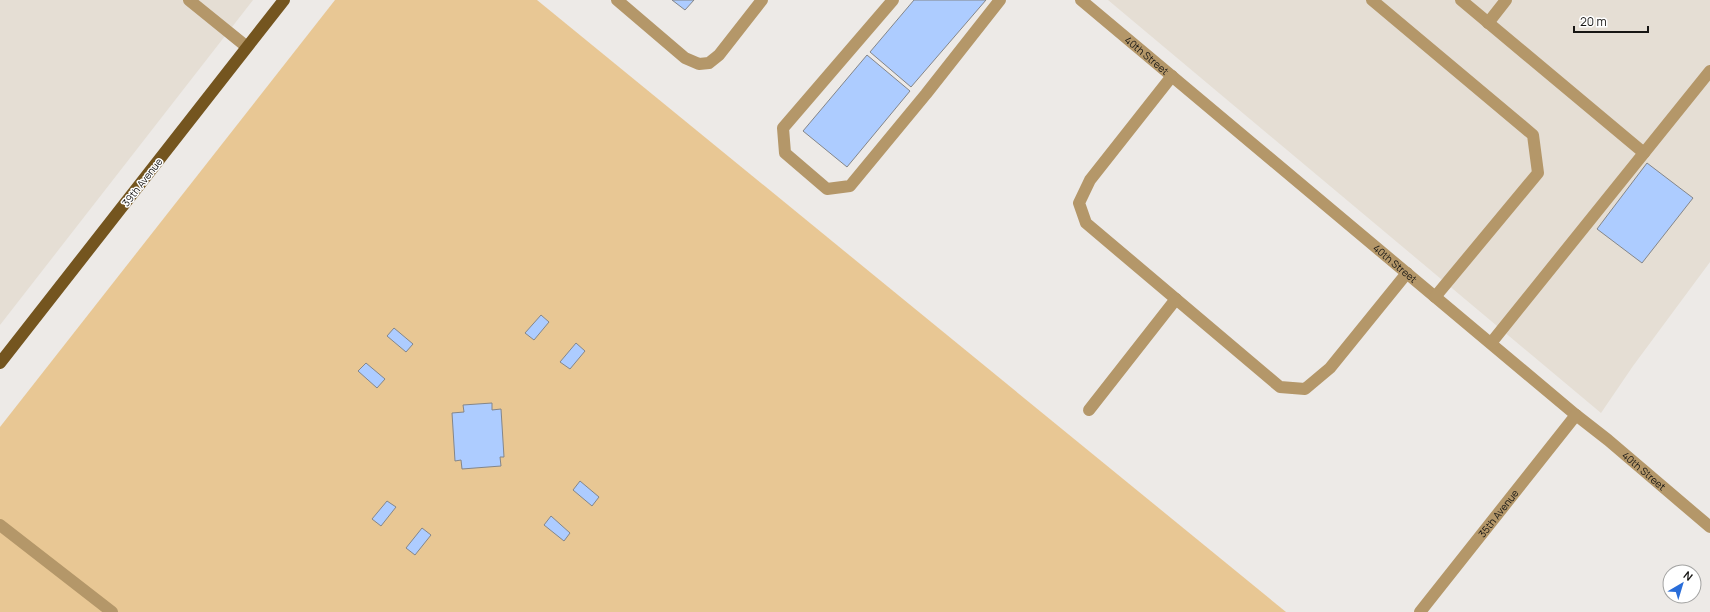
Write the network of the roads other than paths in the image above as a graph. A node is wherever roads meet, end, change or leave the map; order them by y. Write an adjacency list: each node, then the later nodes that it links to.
1 (190, 0): 13 (street)
2 (284, 0): 13 (main road, 39th Avenue)
3 (617, 0): 4 (street)
4 (762, 0)
5 (893, 0): 6 (street)
6 (1000, 0)
7 (1081, 0): 11 (street, 40th Street)
8 (1372, 0): 18 (street)
9 (1460, 0): 12 (street)
10 (1506, 0): 12 (street)
11 (1095, 4): 15 (street, 40th Street)
12 (1488, 23): 16 (street)
13 (247, 47): 21 (main road, 39th Avenue)
14 (1710, 71): 16 (street)
15 (1172, 76): 17 (street, 40th Street); 19 (street)
16 (1644, 153): 20 (street)
17 (1407, 273): 18 (street, 40th Street); 19 (street)
18 (1435, 297): 20 (street, 40th Street)
19 (1176, 299): 22 (street)
20 (1491, 343): 23 (street, 40th Street)
21 (0, 363)
22 (1089, 410)
23 (1576, 415): 25 (street, 40th Street); 27 (street, 35th Avenue)
24 (0, 524): 26 (street)
25 (1710, 527)
26 (112, 612)
27 (1420, 612)

